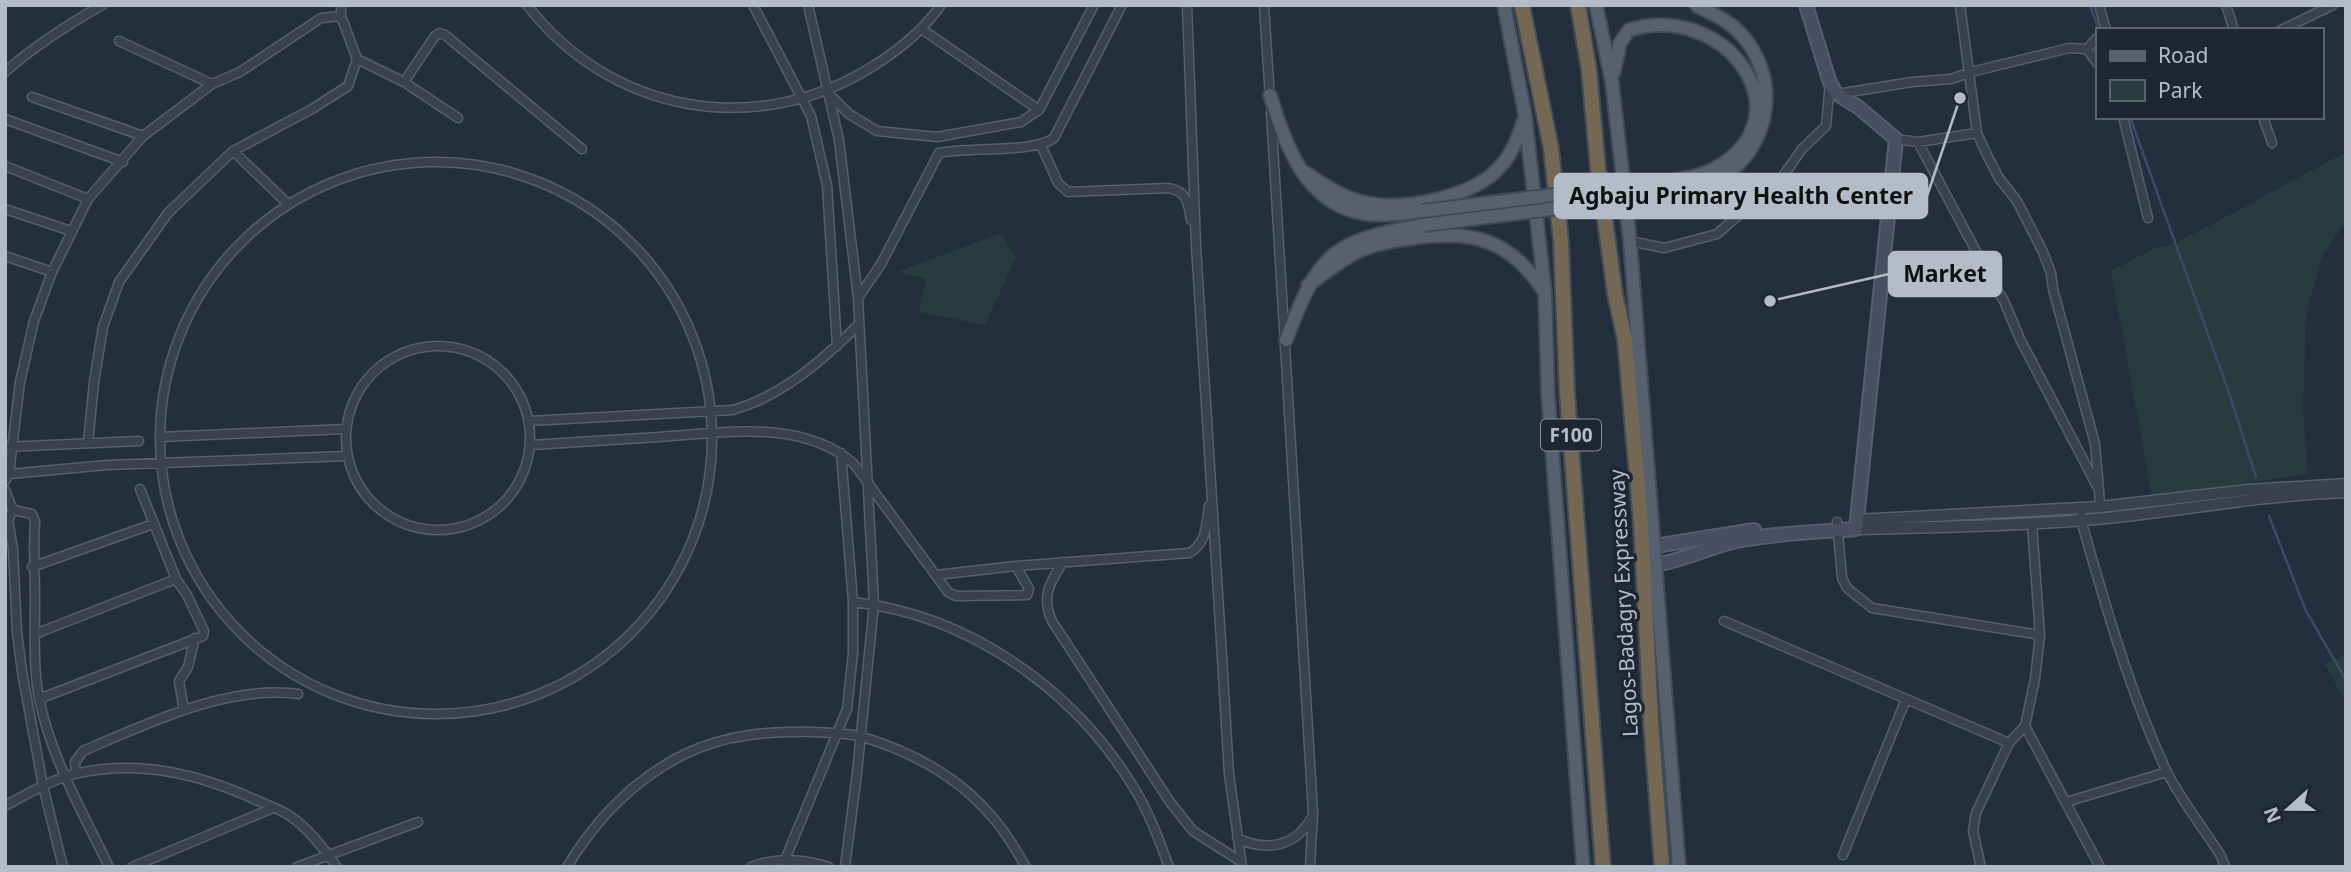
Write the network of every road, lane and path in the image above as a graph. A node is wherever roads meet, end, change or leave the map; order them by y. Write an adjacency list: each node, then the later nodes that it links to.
1 (102, 5): 31 (street)
2 (341, 5): 21 (street)
3 (527, 5): 40 (street)
4 (753, 5): 40 (street)
5 (808, 5): 37 (street)
6 (941, 5): 25 (street)
7 (1094, 5): 41 (street)
8 (1122, 5): 52 (street)
9 (1187, 5): 64 (street)
10 (1264, 5): 38 (street)
11 (1504, 5): 42 (main road)
12 (1522, 5): 152 (highway, Lagos-Badagry Expressway / F100)
13 (1578, 5): 153 (highway, Lagos-Badagry Expressway / F100)
14 (1596, 5): 34 (main road, Lagos-Badagry Expressway)
15 (1695, 5): 67 (main road, bridge)
16 (1806, 5): 36 (main road)
17 (1960, 5): 32 (street)
18 (2099, 5): 22 (street)
19 (2227, 5): 23 (street)
20 (2333, 5): 24 (street)
21 (341, 16): 29 (street); 35 (street)
22 (2107, 28)
23 (2233, 28)
24 (2285, 28)
25 (923, 30): 37 (street); 41 (street)
26 (2096, 39): 28 (street)
27 (119, 41): 35 (street)
28 (2087, 49): 30 (street); 32 (street)
29 (356, 59): 33 (street); 54 (street)
30 (2096, 62)
31 (5, 72)
32 (1970, 72): 36 (street); 47 (street)
33 (404, 82): 43 (street); 53 (street)
34 (1612, 82): 57 (main road, bridge); 63 (main road, Lagos-Badagry Expressway)
35 (212, 84): 48 (street)
36 (1833, 88): 49 (main road); 63 (street)
37 (826, 91): 40 (street); 41 (street); 69 (street)
38 (1270, 95): 57 (main road); 71 (street)
39 (32, 97): 48 (street)
40 (801, 100): 72 (street)
41 (1039, 110)
42 (1525, 115): 57 (main road); 68 (main road)
43 (458, 118)
44 (5, 119): 55 (street)
45 (2123, 119): 61 (street)
46 (2264, 119): 51 (street)
47 (1978, 133): 50 (street); 91 (street)
48 (144, 136): 55 (street)
49 (1896, 139): 50 (street); 100 (main road)
50 (1918, 142): 91 (street)
51 (2272, 143)
52 (1041, 145): 64 (street); 69 (street)
53 (582, 149)
54 (233, 151): 59 (street); 79 (street)
55 (123, 162): 58 (street)
56 (5, 166): 58 (street)
57 (1300, 169)
58 (88, 199): 62 (street)
59 (287, 203): 73 (street); 77 (street)
60 (5, 209): 62 (street)
61 (2148, 218)
62 (71, 231): 66 (street)
63 (1630, 241): 104 (main road, Lagos-Badagry Expressway)
64 (1196, 246): 89 (street)
65 (5, 256): 66 (street)
66 (51, 272): 81 (street)
67 (1308, 285): 68 (main road); 71 (main road)
68 (1545, 293): 151 (main road)
69 (858, 298): 70 (street)
70 (858, 325): 72 (street); 86 (street)
71 (1286, 340): 132 (street)
72 (837, 346): 73 (street)
73 (711, 411): 74 (street); 76 (street)
74 (529, 421): 75 (street); 80 (street)
75 (345, 429): 77 (street); 83 (street)
76 (712, 434): 80 (street); 82 (street); 84 (street)
77 (160, 437): 84 (street)
78 (139, 441): 79 (street)
79 (89, 443): 81 (street)
80 (531, 445): 83 (street)
81 (9, 447): 85 (street)
82 (841, 453): 86 (street); 111 (street)
83 (348, 456): 84 (street)
84 (161, 463): 85 (street)
85 (7, 477)
86 (868, 482): 109 (street); 112 (street)
87 (2346, 484): 94 (street)
88 (140, 489): 99 (street)
89 (1211, 489): 105 (street); 134 (street)
90 (5, 490): 95 (street)
91 (2099, 490): 94 (street)
92 (2346, 492): 97 (street)
93 (2082, 507): 94 (street); 96 (street); 97 (street)
94 (2100, 507)
95 (13, 510): 108 (street); 128 (street)
96 (2021, 511): 98 (street); 101 (street)
97 (2081, 520): 102 (street); 125 (street)
98 (1922, 522): 100 (street); 101 (street)
99 (153, 524): 108 (street); 110 (street)
100 (1856, 525): 103 (main road)
101 (2020, 525): 102 (street)
102 (2032, 525): 115 (street)
103 (1837, 526): 104 (main road); 106 (main road); 115 (street)
104 (1655, 546): 106 (main road, Lagos-Badagry Expressway)
105 (1063, 562): 107 (street); 138 (street)
106 (1654, 565): 154 (main road, Lagos-Badagry Expressway)
107 (1016, 566): 109 (street); 109 (street)
108 (32, 567): 114 (street)
109 (936, 575)
110 (176, 579): 114 (street); 116 (street)
111 (853, 602): 112 (street); 122 (street)
112 (874, 604): 123 (street); 149 (street)
113 (1724, 621): 119 (street)
114 (35, 634): 118 (street)
115 (2040, 635): 121 (street)
116 (195, 638): 118 (street); 120 (street)
117 (298, 694): 120 (street)
118 (39, 699): 127 (street)
119 (1906, 699): 124 (street); 136 (street)
120 (184, 710): 126 (street)
121 (2025, 726): 124 (street); 129 (street)
122 (835, 733): 123 (street); 137 (street); 144 (street)
123 (861, 736): 147 (street); 148 (street)
124 (2009, 743): 155 (street)
125 (2167, 772): 129 (street); 157 (street)
126 (76, 774): 127 (street); 131 (street)
127 (66, 777): 128 (street); 140 (street)
128 (43, 786): 130 (street); 139 (street)
129 (2066, 802): 156 (street)
130 (5, 806)
131 (273, 808): 135 (street); 141 (street)
132 (1313, 813): 134 (street); 150 (street)
133 (418, 822): 135 (street)
134 (1237, 838): 138 (street)
135 (328, 854): 142 (street); 143 (street)
136 (1843, 855)
137 (788, 863): 145 (street); 146 (street)
138 (1241, 864)
139 (63, 867)
140 (109, 867)
141 (131, 867)
142 (297, 867)
143 (337, 867)
144 (567, 867)
145 (751, 867)
146 (829, 867)
147 (845, 867)
148 (1026, 867)
149 (1169, 867)
150 (1310, 867)
151 (1583, 867)
152 (1602, 867)
153 (1662, 867)
154 (1679, 867)
155 (1981, 867)
156 (2100, 867)
157 (2225, 867)

